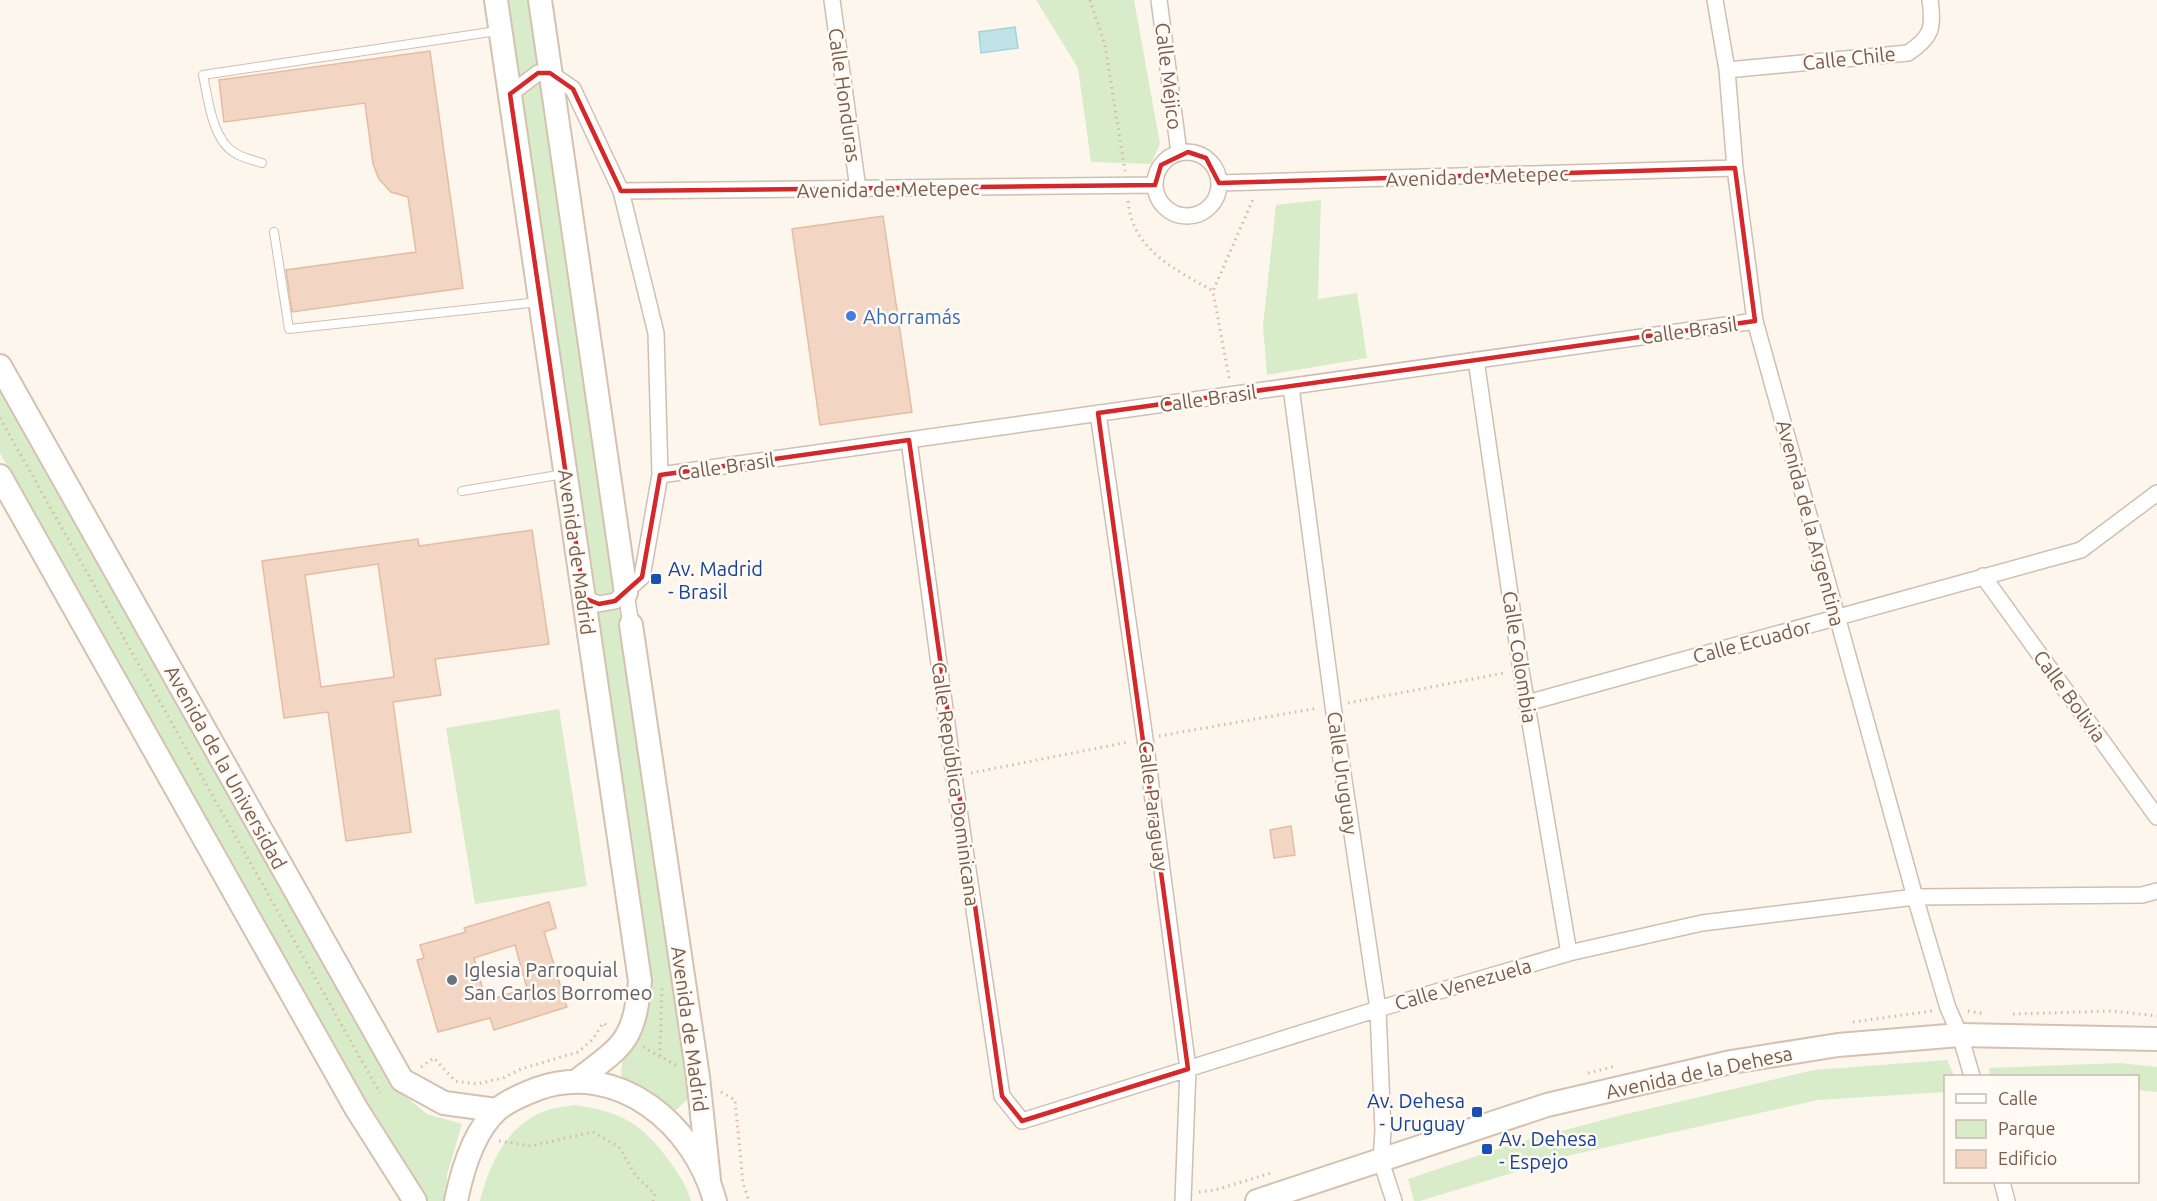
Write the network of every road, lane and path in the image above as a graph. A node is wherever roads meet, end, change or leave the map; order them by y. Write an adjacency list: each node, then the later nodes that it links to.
1 (496, 0): 8 (street, Avenida de Madrid)
2 (540, 0): 10 (street, Avenida de Madrid)
3 (832, 0): 19 (street, Calle Honduras)
4 (1090, 0): 18 (path)
5 (1159, 0): 12 (street, Calle Méjico)
6 (1715, 0): 9 (street, Avenida de la Argentina)
7 (1930, 0): 9 (street, Calle Chile)
8 (501, 31): 11 (street, Avenida de Madrid); 13 (lane)
9 (1727, 70): 14 (street, Avenida de la Argentina)
10 (550, 73): 11 (street); 20 (street); 38 (street, Avenida de Madrid)
11 (510, 94): 23 (street, Avenida de Madrid)
12 (1179, 153): 16 (street); 17 (street)
13 (262, 163)
14 (1735, 168): 15 (street, Avenida de Metepec); 24 (street, Avenida de la Argentina)
15 (1254, 182): 16 (street, Avenida de Metepec); 22 (path)
16 (1218, 183): 17 (street)
17 (1155, 185): 18 (street, Avenida de Metepec)
18 (1127, 186): 19 (street, Avenida de Metepec); 22 (path)
19 (858, 189): 20 (street, Avenida de Metepec)
20 (621, 190): 34 (street)
21 (274, 232): 23 (lane)
22 (1213, 291): 28 (path)
23 (541, 301): 32 (street, Avenida de Madrid)
24 (1755, 321): 25 (street, Calle Brasil); 41 (street, Avenida de la Argentina)
25 (1476, 360): 27 (street, Calle Brasil); 45 (street, Calle Colombia)
26 (0, 366): 40 (street, Avenida de la Universidad)
27 (1291, 387): 28 (street, Calle Brasil); 49 (street, Calle Uruguay)
28 (1232, 395): 29 (street, Calle Brasil)
29 (1098, 413): 31 (street, Calle Brasil); 51 (street, Calle Paraguay)
30 (0, 418): 42 (path)
31 (909, 440): 34 (street, Calle Brasil); 52 (street, Calle República Dominicana)
32 (566, 474): 35 (lane); 39 (street, Avenida de Madrid)
33 (0, 476): 44 (street)
34 (660, 476): 38 (street)
35 (462, 491)
36 (2157, 493): 37 (street, Calle Ecuador)
37 (1983, 576): 41 (street, Calle Ecuador); 53 (street, Calle Bolivia)
38 (626, 593): 39 (street); 43 (street, Avenida de Madrid)
39 (584, 598): 65 (street, Avenida de Madrid)
40 (136, 608): 42 (path); 46 (street, Avenida de la Universidad)
41 (1837, 618): 48 (street, Calle Ecuador); 56 (street, Avenida de la Argentina)
42 (114, 621): 44 (path); 47 (path)
43 (631, 625): 72 (street, Avenida de Madrid)
44 (90, 636): 50 (street)
45 (1521, 670): 48 (street, Calle Colombia); 49 (path)
46 (182, 688): 47 (path); 54 (street, Avenida de la Universidad)
47 (159, 702): 50 (path); 57 (path)
48 (1527, 703): 59 (street, Calle Colombia)
49 (1333, 706): 51 (path); 60 (street, Calle Uruguay)
50 (136, 717): 58 (street)
51 (1145, 739): 52 (path); 63 (street, Calle Paraguay)
52 (954, 776): 68 (street, Calle República Dominicana)
53 (2157, 817)
54 (296, 890): 57 (path); 67 (street, Avenida de la Universidad)
55 (2157, 891): 56 (street)
56 (1915, 897): 59 (street, Calle Venezuela); 61 (street, Avenida de la Argentina)
57 (273, 904): 58 (path); 66 (path)
58 (249, 919): 70 (street)
59 (1569, 953): 60 (street, Calle Venezuela)
60 (1378, 1009): 63 (street, Calle Venezuela); 69 (street, Calle Uruguay)
61 (1960, 1035): 62 (street, Avenida de la Dehesa); 64 (street, Avenida de la Argentina); 69 (street, Avenida de la Dehesa)
62 (2157, 1039)
63 (1188, 1069): 68 (street, Calle Venezuela); 77 (street, Calle Paraguay)
64 (1971, 1075)
65 (578, 1080): 67 (street); 72 (street)
66 (380, 1093)
67 (498, 1121): 75 (street); 76 (path)
68 (1022, 1121)
69 (1381, 1161): 78 (street, Avenida de la Dehesa); 79 (street)
70 (390, 1164): 73 (lane); 74 (street)
71 (2002, 1183): 80 (street)
72 (714, 1195)
73 (409, 1201)
74 (415, 1201)
75 (456, 1201)
76 (653, 1201)
77 (1183, 1201)
78 (1257, 1201)
79 (1394, 1201)
80 (2007, 1201)

